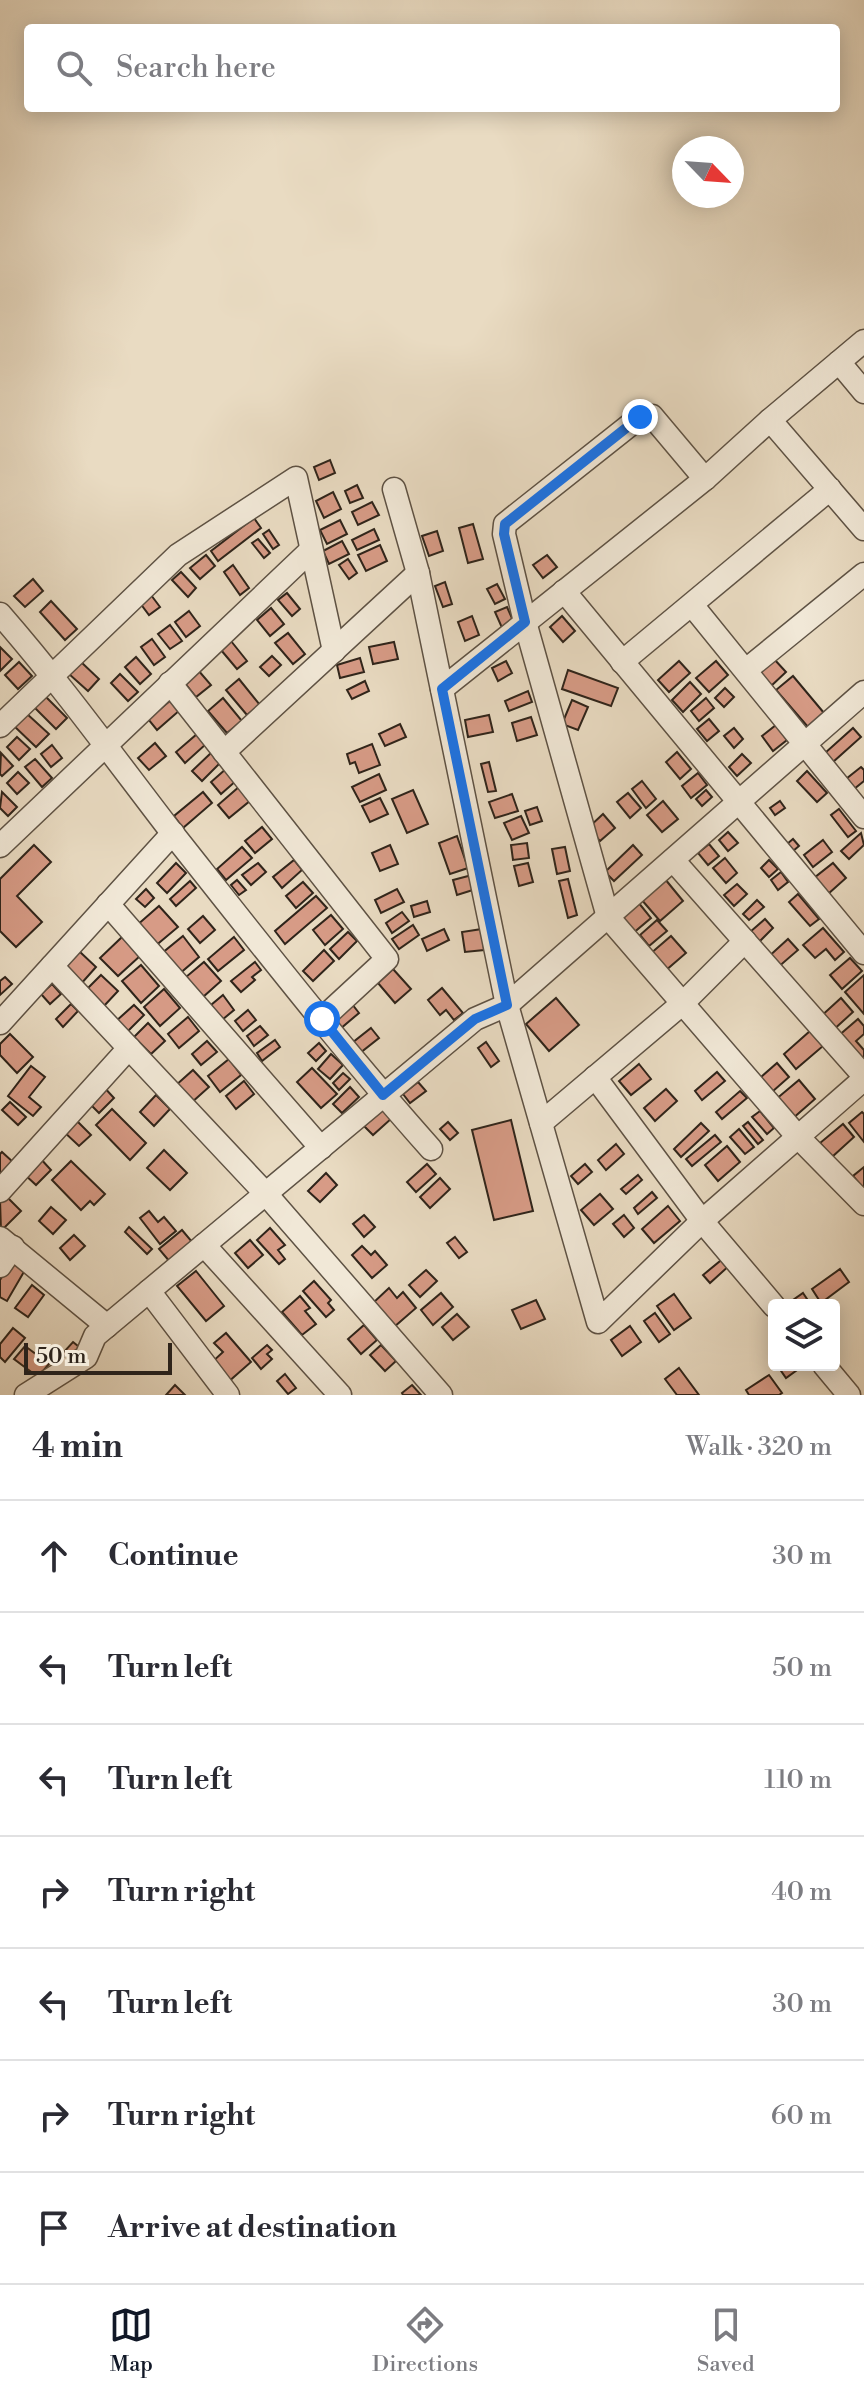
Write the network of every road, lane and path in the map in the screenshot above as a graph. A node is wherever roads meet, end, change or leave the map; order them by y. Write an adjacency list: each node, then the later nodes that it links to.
1 (864, 341): 2 (street)
2 (839, 362): 3 (street); 4 (street)
3 (864, 392)
4 (770, 420): 5 (street); 7 (street)
5 (705, 479): 12 (street); 15 (street)
6 (394, 489): 10 (street)
7 (830, 489): 8 (street); 13 (street)
8 (864, 529)
9 (310, 551): 16 (street); 19 (street); 20 (street)
10 (418, 573): 16 (street); 21 (street)
11 (864, 574): 18 (street)
12 (564, 591): 15 (street); 17 (street)
13 (692, 605): 17 (street); 18 (street)
14 (0, 614): 19 (street)
15 (525, 622): 21 (street); 33 (street)
16 (334, 651): 26 (street)
17 (622, 662): 27 (street)
18 (746, 670): 24 (street)
19 (53, 674): 23 (street); 25 (street)
20 (170, 683): 25 (street); 26 (street)
21 (442, 689): 38 (street)
22 (864, 692): 24 (street)
23 (0, 726)
24 (806, 743): 27 (street); 28 (street)
25 (107, 746): 29 (street); 30 (street)
26 (224, 752): 39 (street)
27 (738, 802): 31 (street); 35 (street)
28 (864, 817)
29 (173, 833): 32 (street); 39 (street)
30 (0, 846)
31 (673, 860): 33 (street); 34 (street)
32 (108, 904): 36 (street); 47 (street)
33 (608, 917): 37 (street); 38 (street)
34 (745, 941): 37 (street); 43 (street)
35 (864, 953)
36 (52, 966): 40 (street); 41 (street)
37 (683, 1003): 42 (street); 46 (street)
38 (507, 1005): 44 (street); 45 (street)
39 (322, 1019): 44 (street)
40 (0, 1023)
41 (129, 1048): 49 (street); 50 (street)
42 (595, 1077): 45 (street); 52 (street)
43 (864, 1078): 46 (street)
44 (383, 1095): 47 (street); 48 (street)
45 (541, 1123): 52 (street)
46 (798, 1137): 51 (street); 52 (street)
47 (321, 1148): 50 (street)
48 (431, 1149)
49 (0, 1191)
50 (266, 1194): 54 (street); 63 (street)
51 (864, 1204)
52 (702, 1221): 57 (street)
53 (7, 1242): 55 (street); 58 (street)
54 (204, 1245): 56 (street); 62 (street)
55 (0, 1266)
56 (149, 1291): 58 (street); 60 (street)
57 (768, 1299)
58 (107, 1326): 61 (street)
59 (829, 1371): 64 (street)
60 (223, 1393)
61 (26, 1395)
62 (340, 1395)
63 (441, 1395)
64 (849, 1395)

